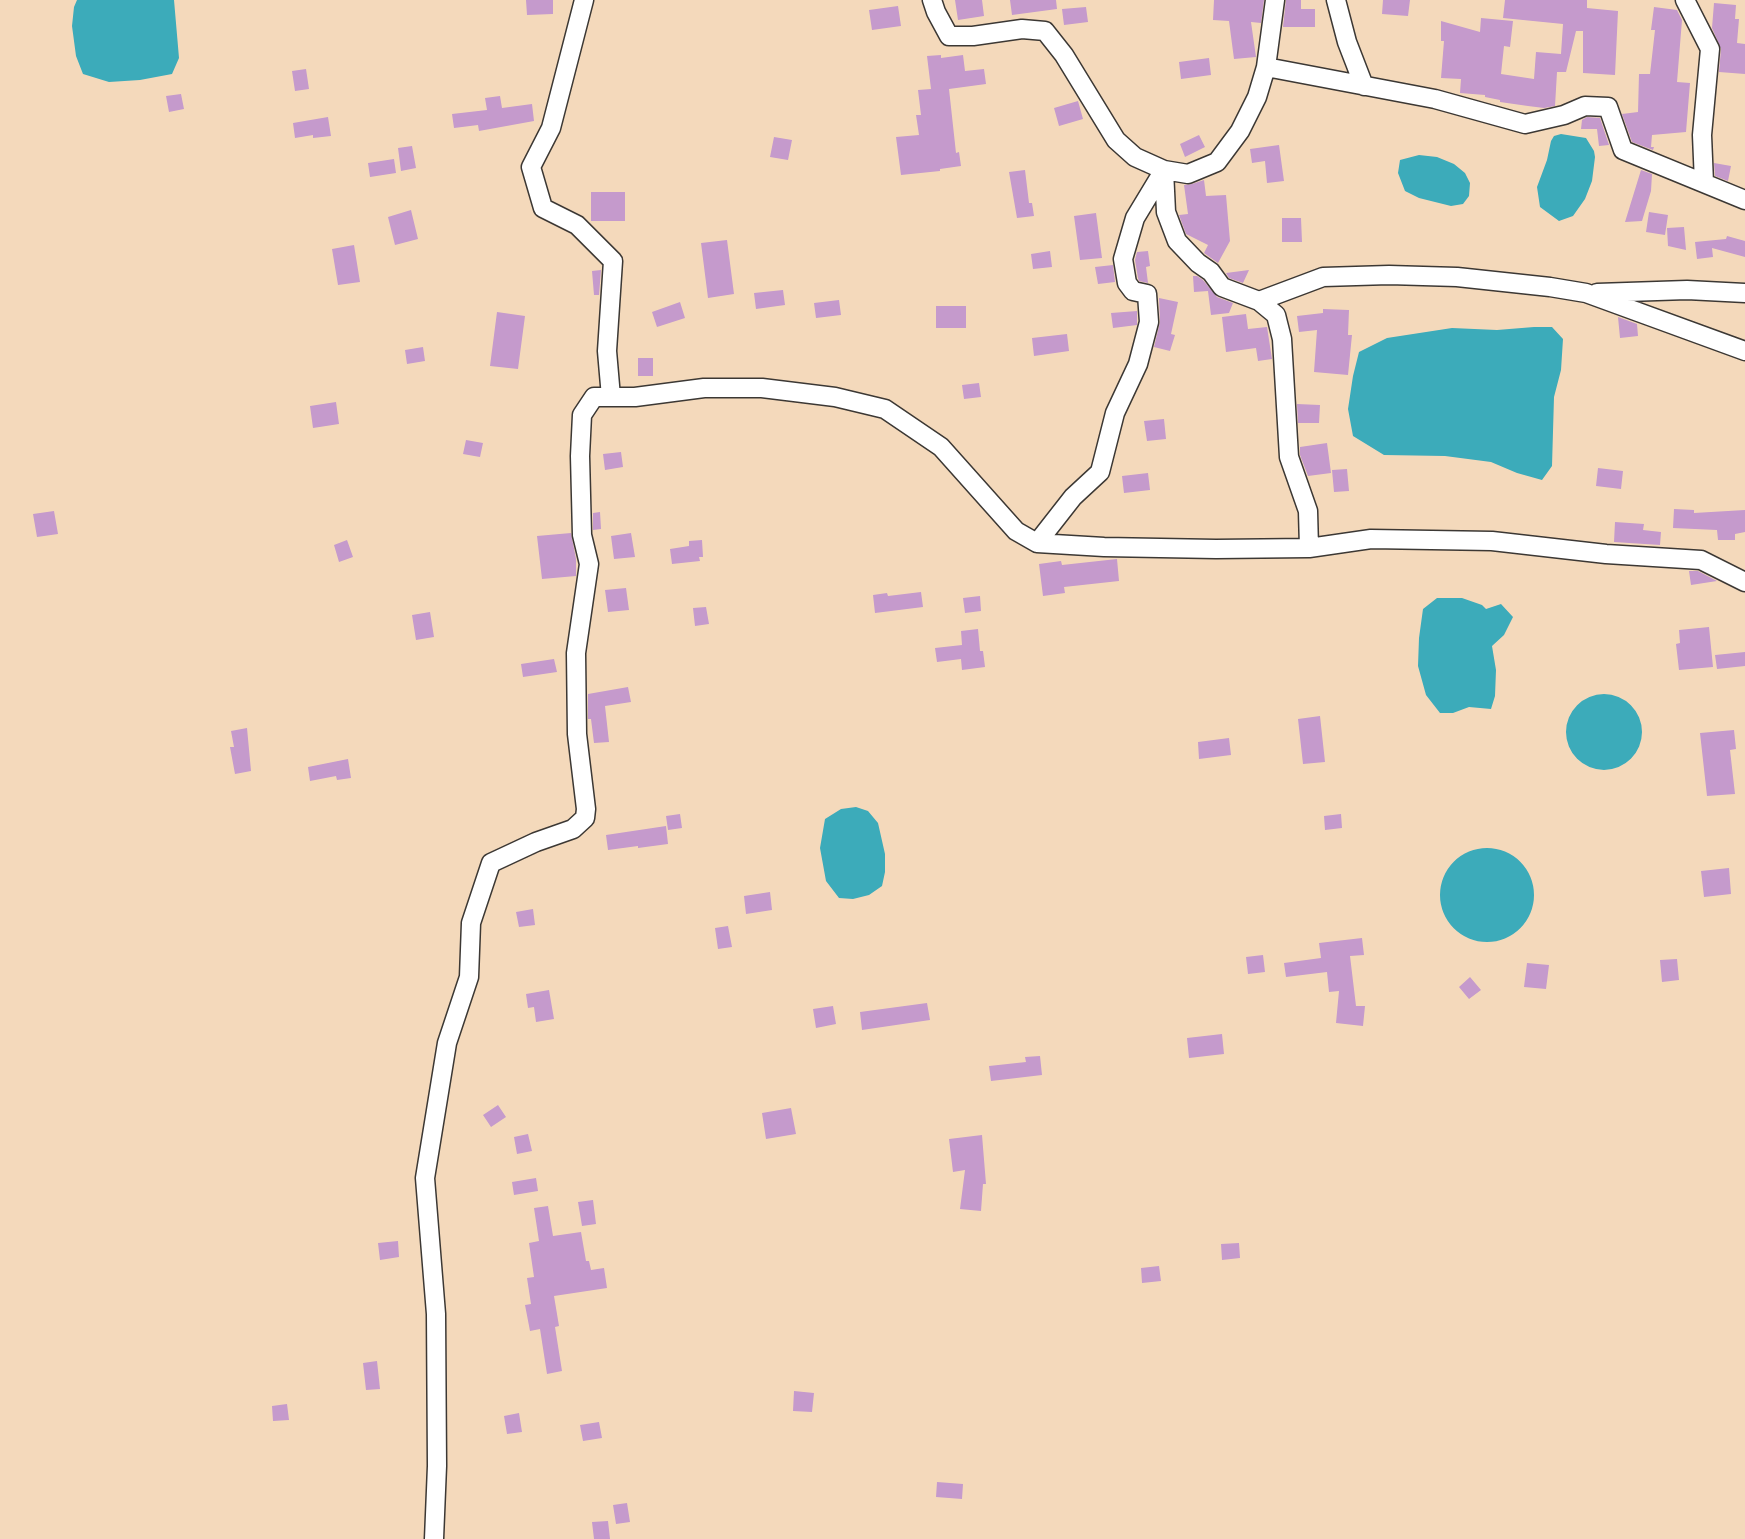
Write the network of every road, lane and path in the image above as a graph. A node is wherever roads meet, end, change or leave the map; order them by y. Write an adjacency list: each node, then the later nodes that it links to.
1 (584, 0): 15 (street)
2 (932, 0): 8 (street)
3 (1275, 0): 6 (street)
4 (1336, 0): 7 (street)
5 (1685, 0): 9 (street)
6 (1266, 67): 7 (street); 8 (street)
7 (1364, 86): 9 (street)
8 (1164, 170): 13 (street); 16 (street)
9 (1704, 183): 10 (street)
10 (1745, 200)
11 (1586, 293): 12 (street); 13 (street); 14 (street)
12 (1745, 293)
13 (1259, 301): 17 (street)
14 (1745, 351)
15 (611, 397): 16 (street); 19 (street)
16 (1037, 543): 17 (street)
17 (1310, 548): 18 (street)
18 (1745, 582)
19 (434, 1539)

